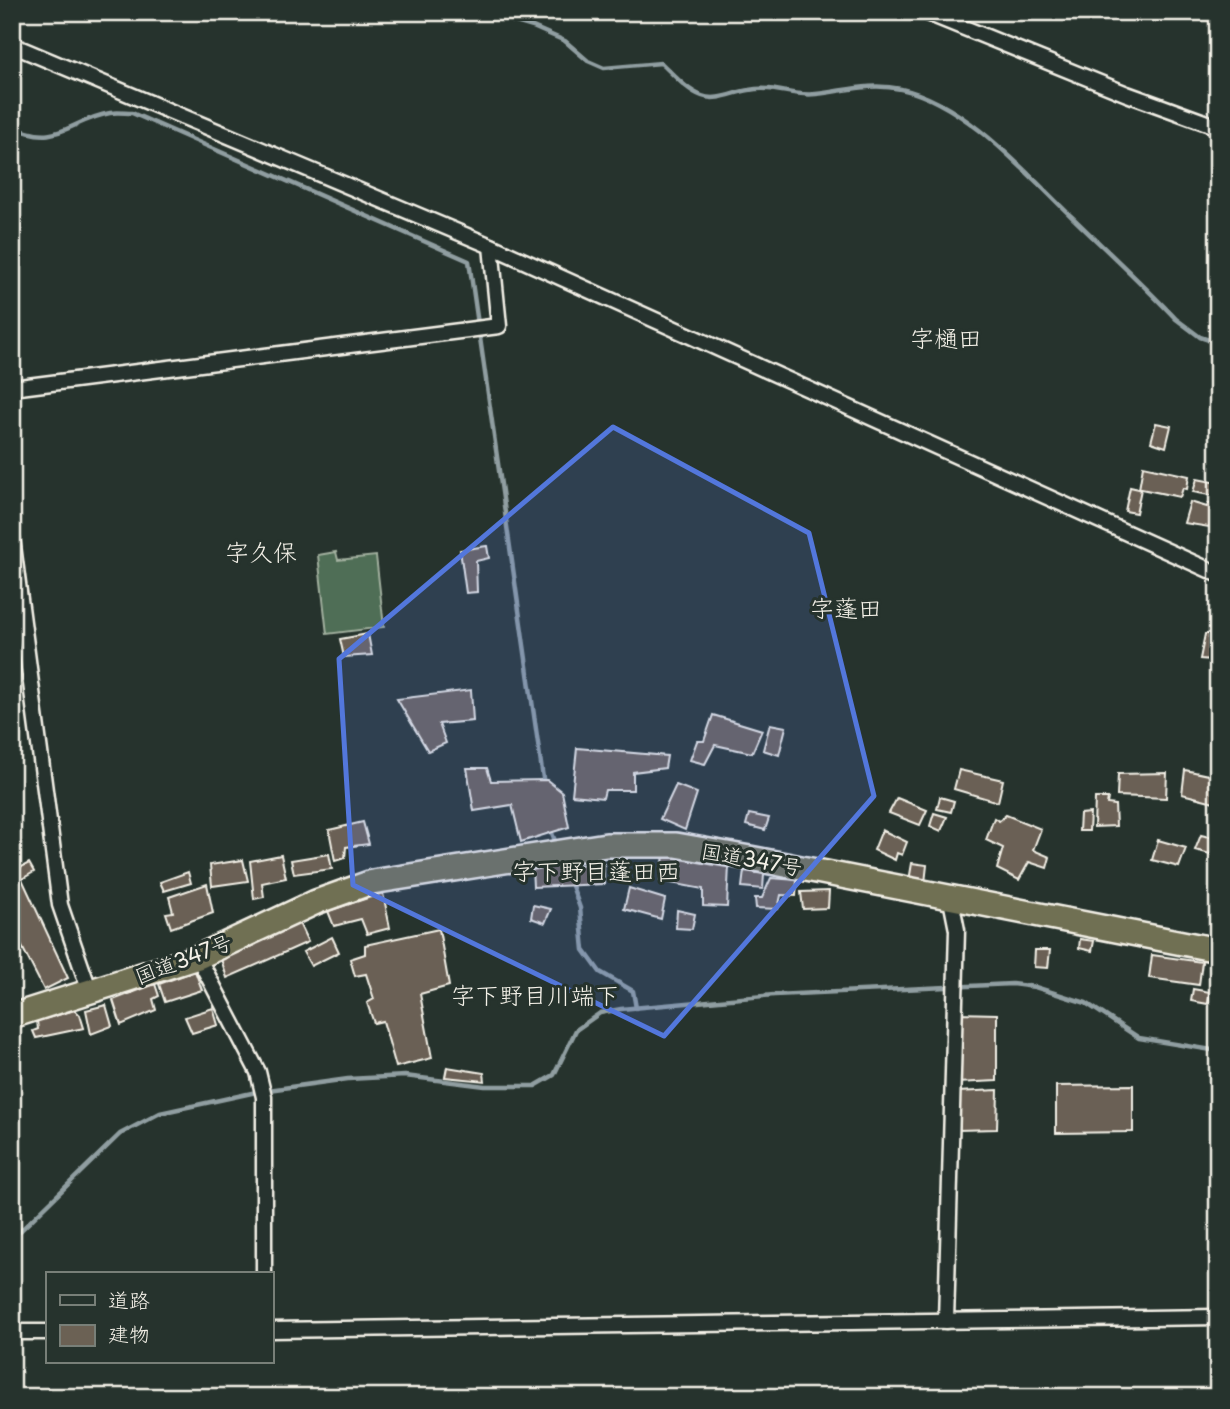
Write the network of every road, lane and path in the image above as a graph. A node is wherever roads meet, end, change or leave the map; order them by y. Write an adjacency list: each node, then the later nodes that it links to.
1 (925, 12): 3 (street)
2 (12, 46): 4 (street)
3 (1218, 127)
4 (491, 246): 5 (street); 7 (street)
5 (12, 388)
6 (12, 538): 11 (street)
7 (1218, 574)
8 (950, 895): 9 (highway, 国道347号); 10 (highway, 国道347号); 15 (street)
9 (1218, 950)
10 (198, 957): 11 (highway, 国道347号); 13 (street)
11 (90, 992): 12 (highway, 国道347号)
12 (12, 1016)
13 (264, 1272)
14 (1218, 1317): 15 (street)
15 (946, 1321): 16 (street)
16 (273, 1329)
17 (12, 1332): 18 (street)
18 (46, 1332)

